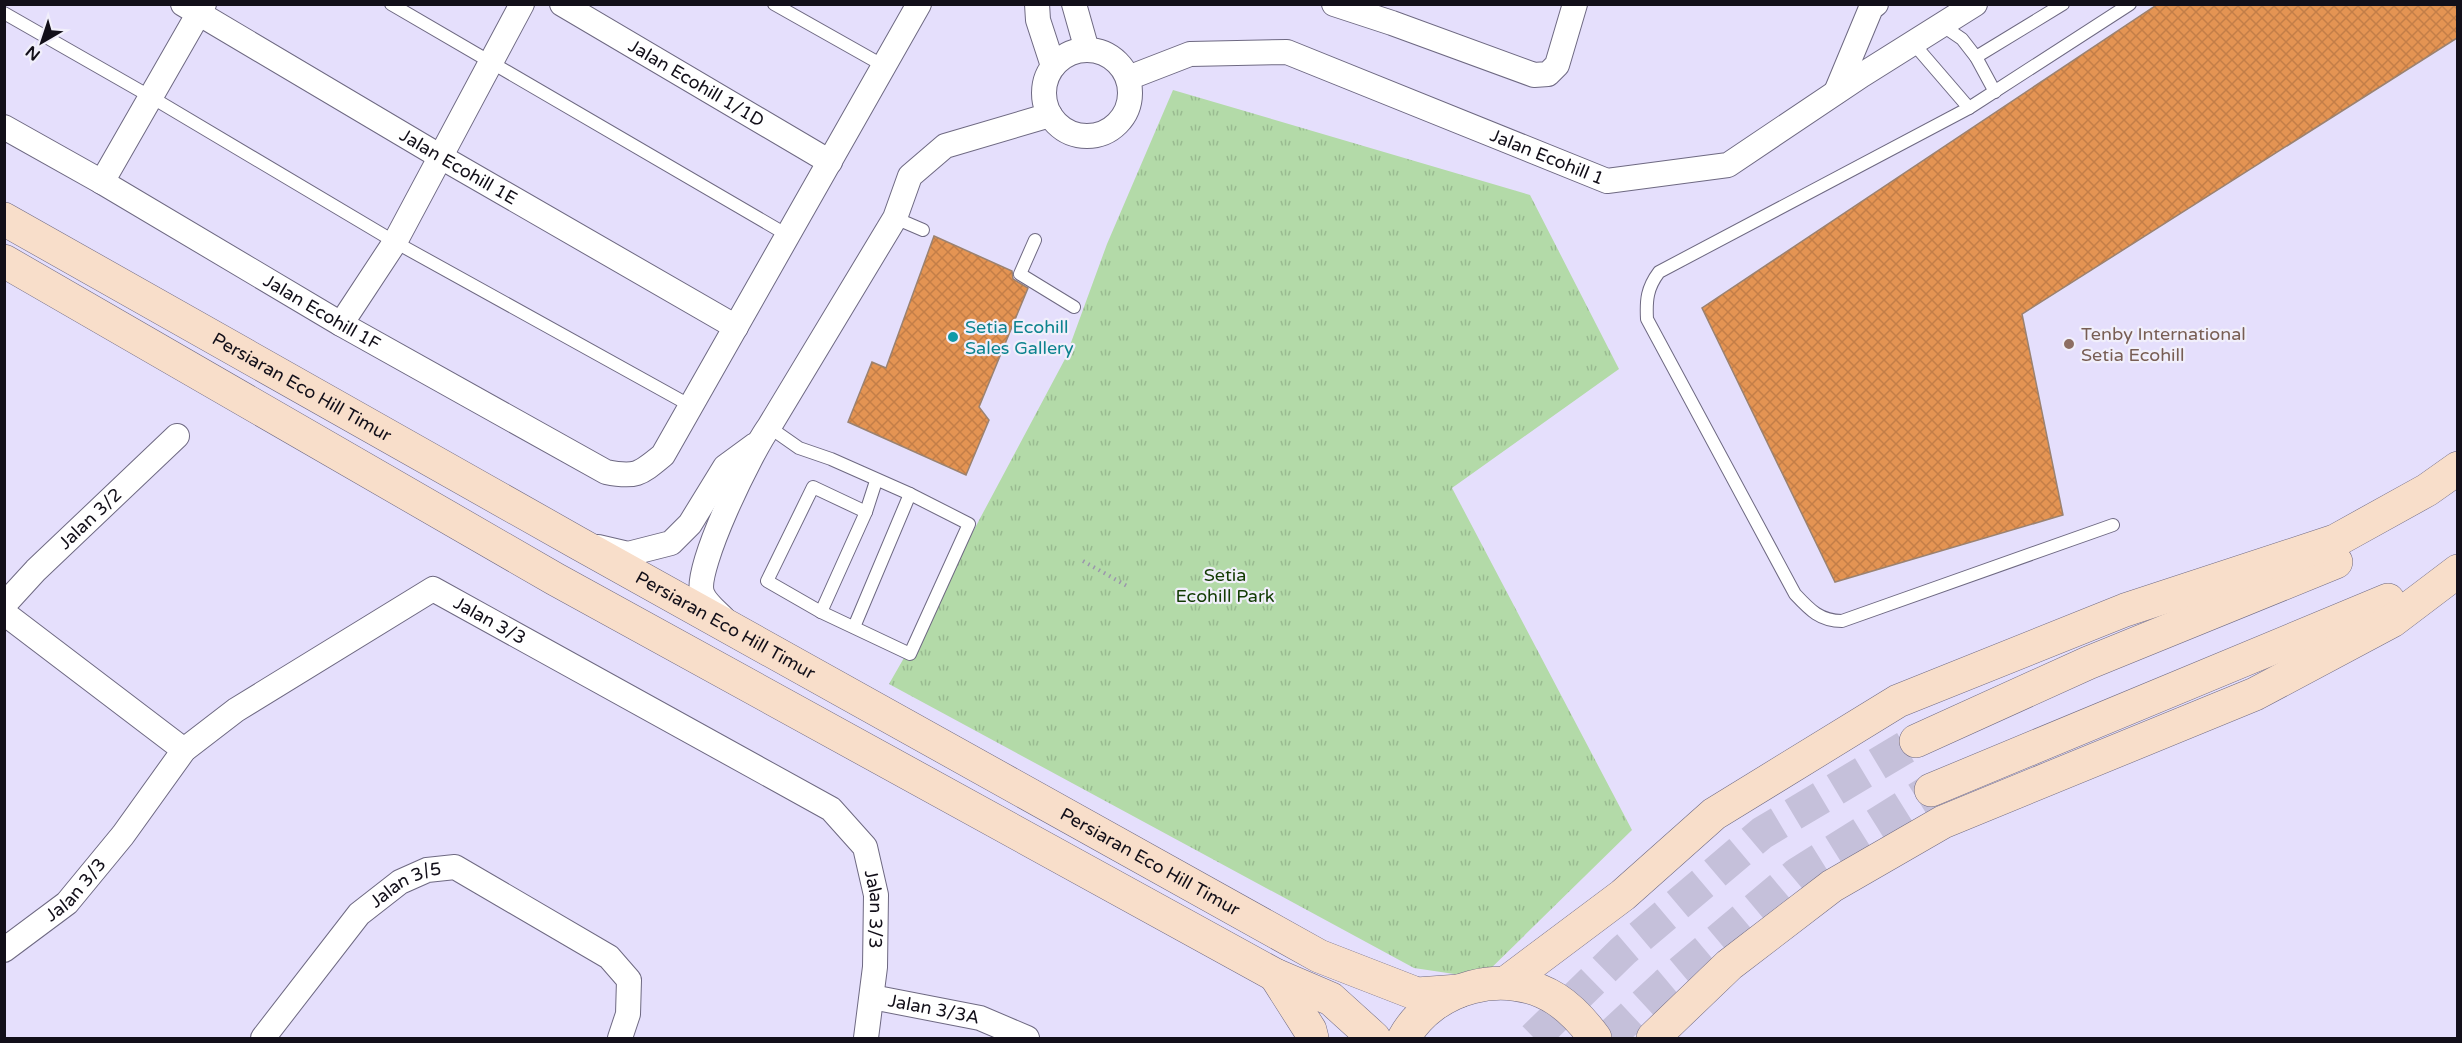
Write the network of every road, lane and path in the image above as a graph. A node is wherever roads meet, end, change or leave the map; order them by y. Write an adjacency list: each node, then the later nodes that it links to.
1 (391, 4): 20 (lane)
2 (522, 4): 20 (street)
3 (562, 4): 31 (street, Jalan Ecohill 1/1D)
4 (774, 4): 21 (lane)
5 (919, 4): 21 (street)
6 (1037, 4): 22 (street)
7 (1074, 4): 18 (street)
8 (1334, 4): 9 (street)
9 (1575, 4)
10 (1876, 4): 24 (street)
11 (1975, 4): 16 (street, Jalan Ecohill 1)
12 (2063, 4): 19 (lane)
13 (2130, 4): 25 (lane)
14 (195, 8): 26 (street); 30 (street, Jalan Ecohill 1E)
15 (4, 14): 26 (lane)
16 (1943, 26): 17 (street, Jalan Ecohill 1); 19 (lane)
17 (1913, 43): 24 (street, Jalan Ecohill 1); 27 (lane)
18 (1087, 50): 22 (street); 23 (street)
19 (1976, 57): 25 (lane)
20 (491, 63): 30 (street); 36 (lane)
21 (885, 66): 31 (street)
22 (1053, 66): 28 (street)
23 (1128, 78): 24 (street, Jalan Ecohill 1); 28 (street)
24 (1836, 92)
25 (1995, 92): 27 (lane)
26 (151, 97): 32 (street); 38 (lane)
27 (1969, 108): 51 (lane)
28 (1050, 115): 33 (street)
29 (4, 127): 32 (street, Jalan Ecohill 1F)
30 (441, 158): 38 (street); 42 (street, Jalan Ecohill 1E)
31 (830, 162): 36 (street)
32 (102, 182): 41 (street, Jalan Ecohill 1F)
33 (895, 218): 35 (lane); 44 (street)
34 (4, 219): 52 (street, Persiaran Eco Hill Timur)
35 (923, 230)
36 (789, 236): 42 (street)
37 (1035, 240): 40 (lane)
38 (395, 242): 41 (street); 43 (lane)
39 (4, 261): 66 (street, Persiaran Eco Hill Timur)
40 (1074, 307)
41 (341, 324): 43 (street, Jalan Ecohill 1F)
42 (736, 327): 43 (street)
43 (691, 406)
44 (763, 435): 47 (lane); 52 (street); 61 (street)
45 (177, 436): 57 (street, Jalan 3/2)
46 (2457, 468): 67 (street)
47 (876, 480): 49 (lane); 50 (lane)
48 (2457, 491): 62 (street)
49 (910, 494): 60 (lane); 60 (lane)
50 (866, 512): 58 (lane); 58 (lane)
51 (2113, 525)
52 (576, 542): 61 (street, Persiaran Eco Hill Timur)
53 (2457, 556): 64 (street)
54 (1083, 561): 56 (path)
55 (2457, 571): 78 (street)
56 (1126, 586)
57 (4, 605)
58 (821, 612): 60 (lane)
59 (4, 613): 63 (street)
60 (854, 627)
61 (738, 630): 68 (street, Persiaran Eco Hill Timur)
62 (1916, 741)
63 (184, 750): 65 (street, Jalan 3/3); 69 (street, Jalan 3/3)
64 (1931, 790)
65 (4, 950)
66 (1275, 975): 74 (street); 75 (street, Persiaran Eco Hill Timur)
67 (1507, 982): 68 (street); 77 (street)
68 (1459, 990): 76 (street)
69 (872, 997): 72 (street, Jalan 3/3); 73 (street, Jalan 3/3A)
70 (275, 1035): 71 (street, Jalan 3/5)
71 (620, 1038)
72 (866, 1038)
73 (1028, 1038)
74 (1312, 1038)
75 (1374, 1038)
76 (1404, 1038)
77 (1595, 1038)
78 (1653, 1038)

